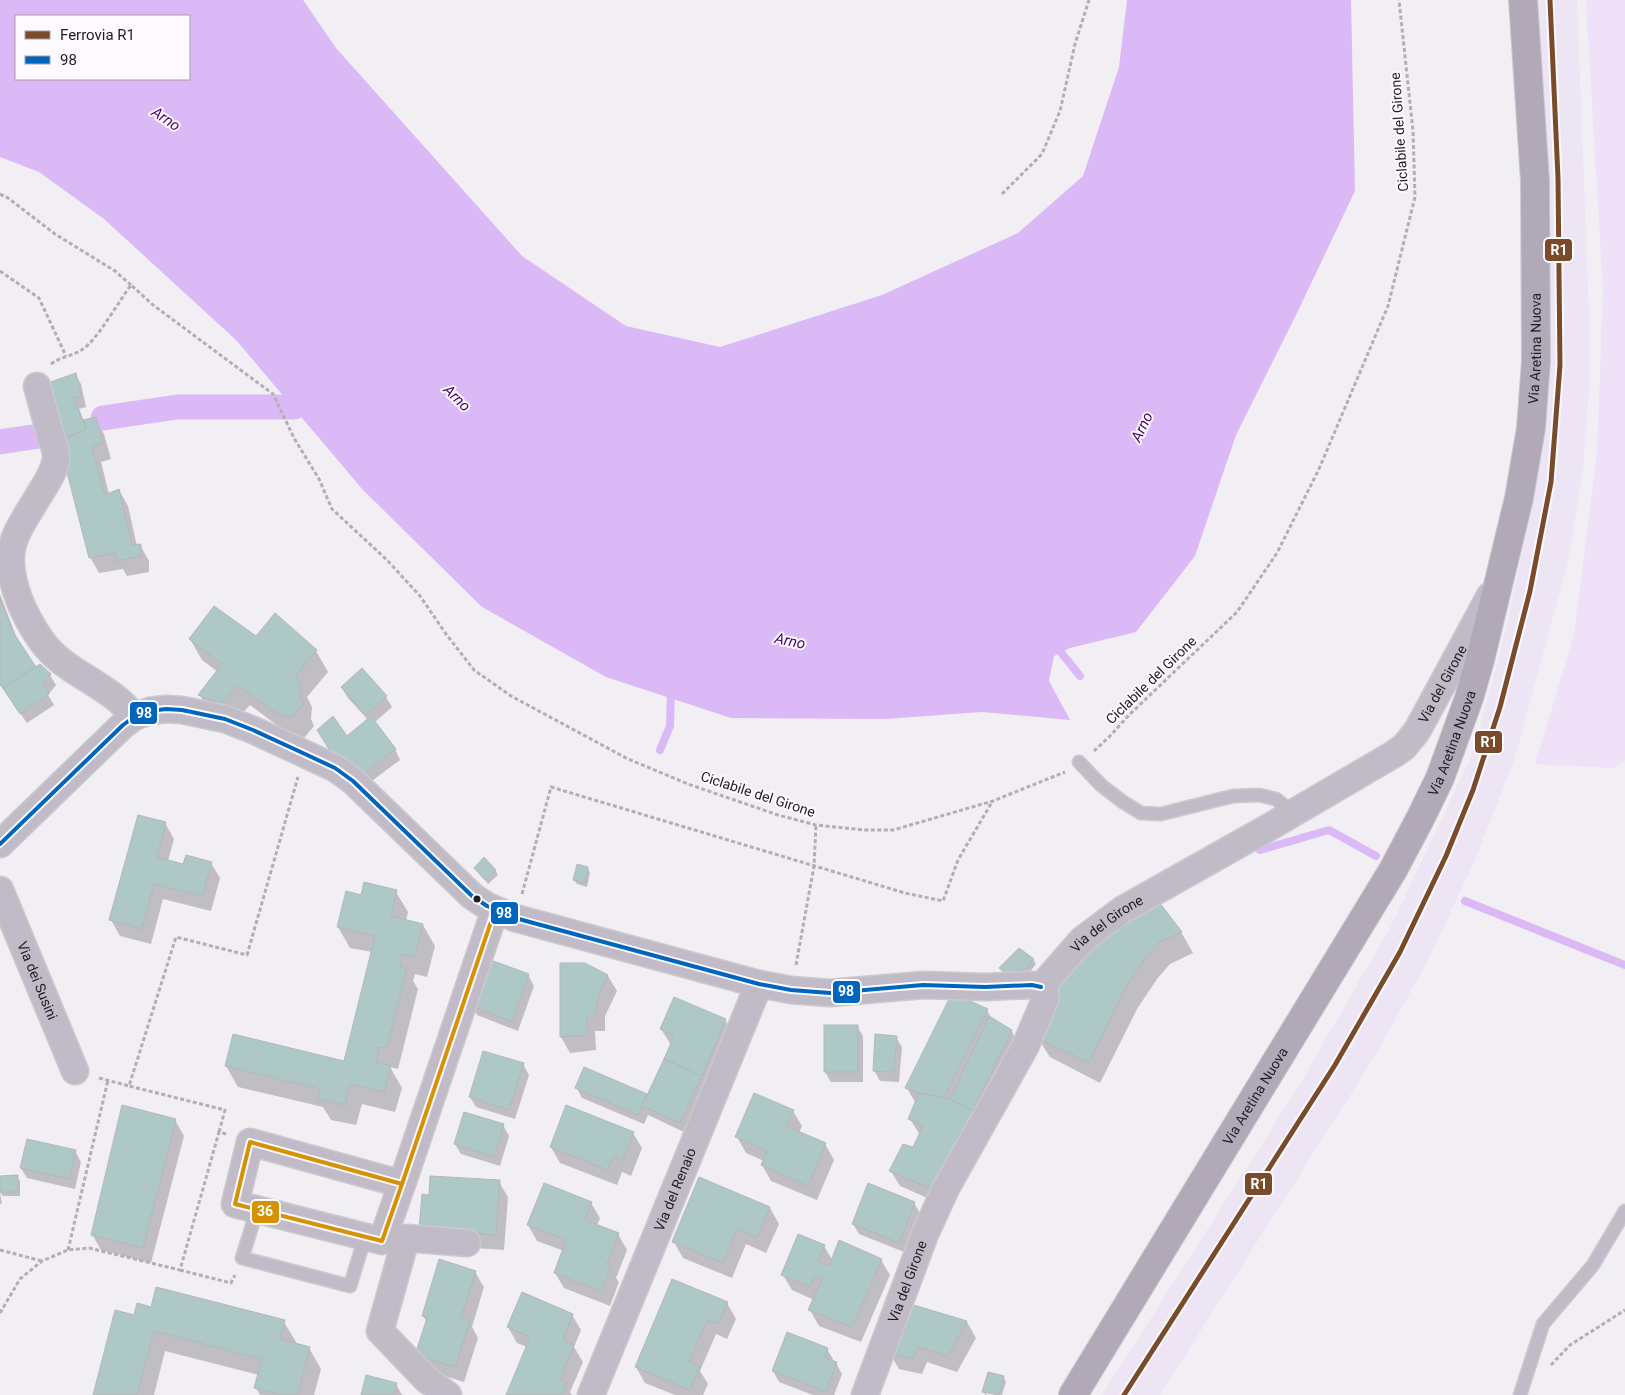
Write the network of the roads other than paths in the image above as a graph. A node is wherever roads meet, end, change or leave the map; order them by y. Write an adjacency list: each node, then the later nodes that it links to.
1 (1523, 0): 3 (main road, Via Aretina Nuova)
2 (37, 386): 4 (street)
3 (1500, 576): 6 (street, Via del Girone); 21 (main road, Via Aretina Nuova)
4 (134, 717): 7 (street); 9 (street)
5 (1079, 762): 6 (lane)
6 (1293, 813): 11 (street, Via del Girone)
7 (0, 844)
8 (0, 890): 12 (street, Via dei Susini)
9 (494, 910): 10 (street); 13 (street)
10 (759, 984): 11 (street); 19 (street, Via del Renaio)
11 (1041, 987): 20 (street, Via del Girone)
12 (75, 1071)
13 (402, 1184): 14 (street); 16 (street)
14 (257, 1210): 16 (street); 16 (lane)
15 (1625, 1211): 22 (lane)
16 (365, 1237)
17 (467, 1243): 18 (street)
18 (448, 1395)
19 (590, 1395)
20 (865, 1395)
21 (1073, 1395)
22 (1520, 1395)

